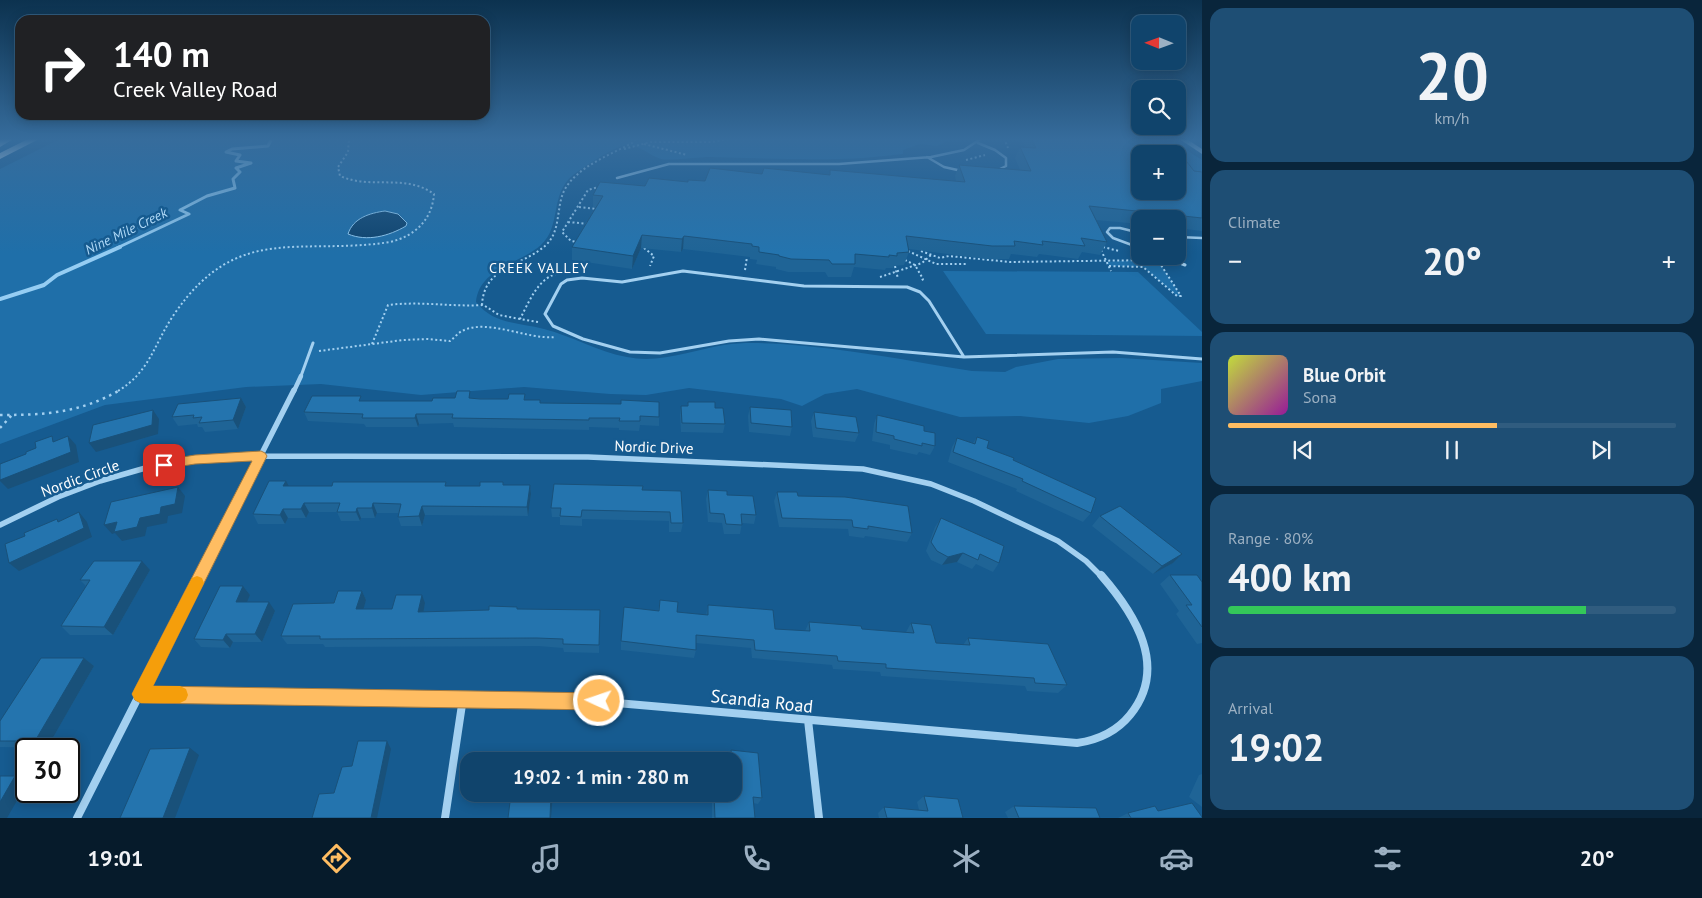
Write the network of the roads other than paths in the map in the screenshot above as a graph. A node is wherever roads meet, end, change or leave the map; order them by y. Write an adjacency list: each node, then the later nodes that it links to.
1 (625, 176): 2 (lane)
2 (618, 178)
3 (1131, 231): 6 (lane)
4 (1186, 237): 5 (lane)
5 (1202, 238)
6 (1131, 245)
7 (314, 343): 10 (lane)
8 (964, 357): 8 (lane); 9 (lane)
9 (1202, 359)
10 (302, 376): 11 (street)
11 (261, 456): 12 (street, Nordic Circle); 13 (street, Nordic Drive); 14 (street)
12 (0, 525)
13 (1034, 528): 16 (street, Scandia Road)
14 (141, 694): 15 (street, Scandia Road); 17 (street)
15 (464, 698): 16 (street, Scandia Road); 18 (street)
16 (808, 720): 19 (street)
17 (77, 818)
18 (445, 818)
19 (819, 818)

